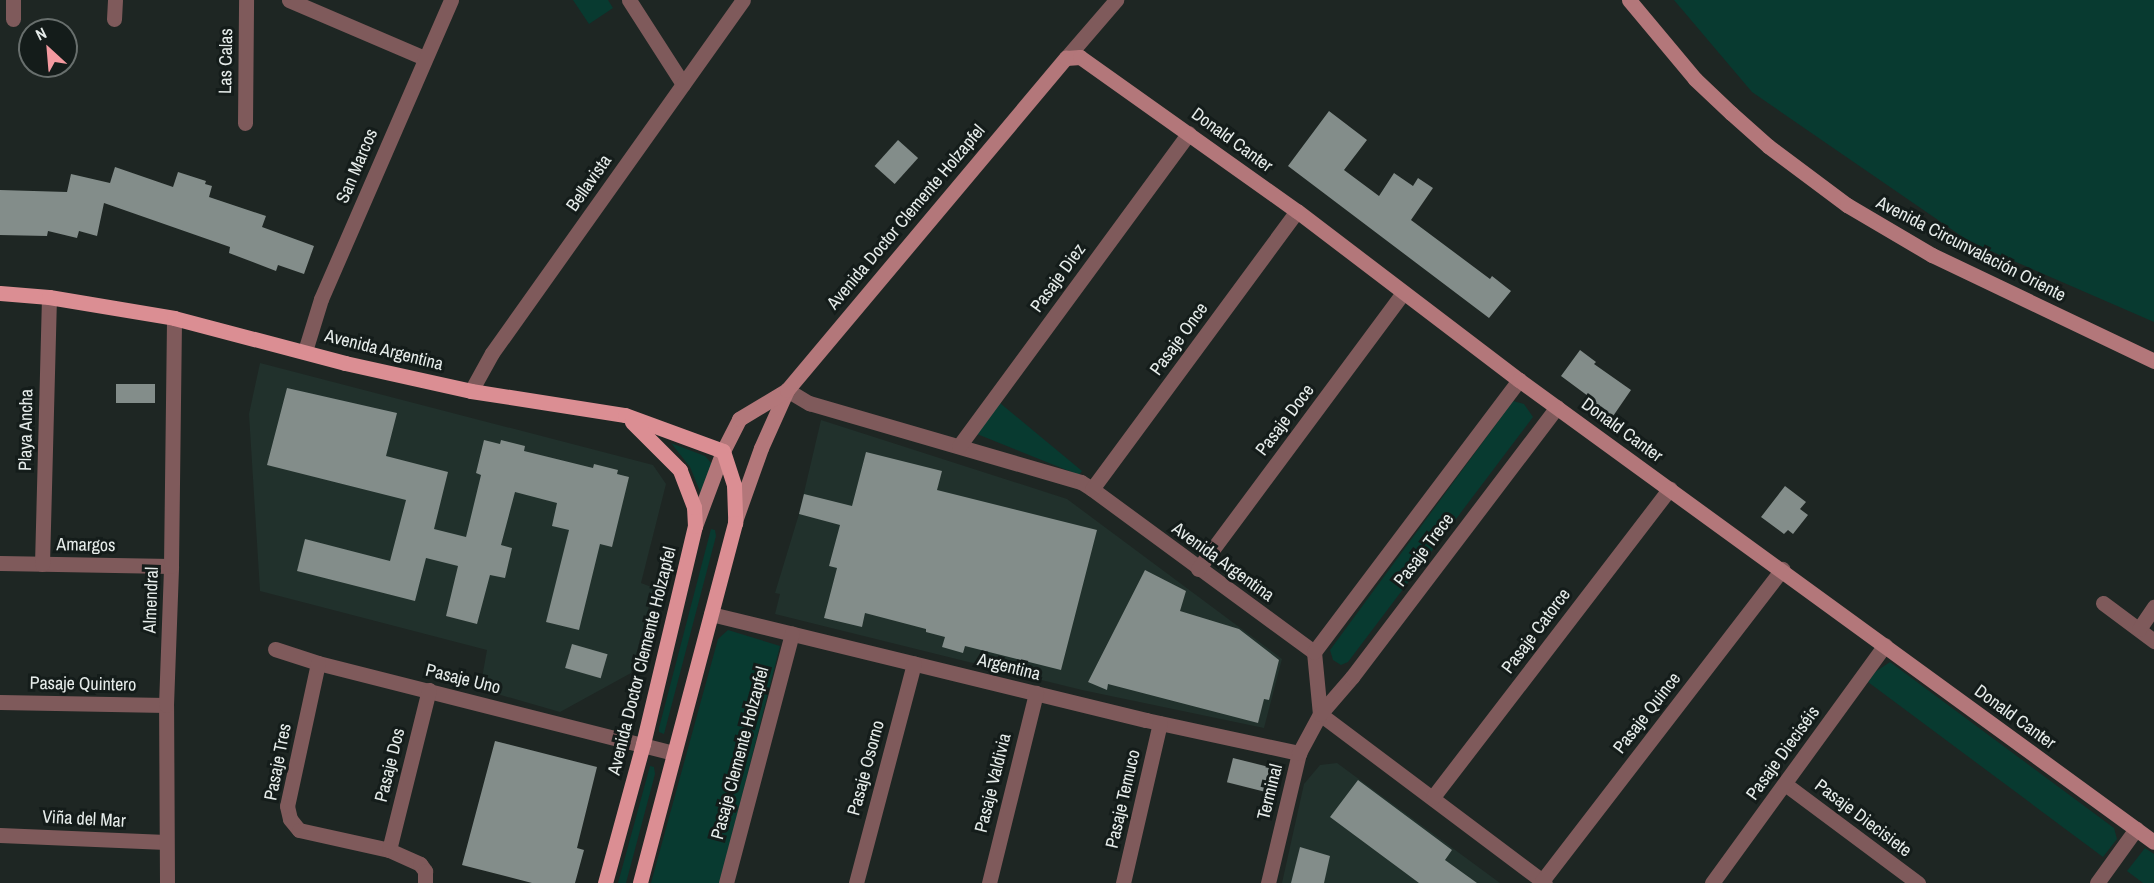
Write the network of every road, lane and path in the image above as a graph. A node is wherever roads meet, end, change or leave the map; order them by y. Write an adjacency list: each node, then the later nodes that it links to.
1 (14, 0): 10 (street)
2 (115, 0): 11 (street)
3 (246, 0): 15 (street, Las Calas)
4 (289, 0): 12 (street)
5 (451, 0): 12 (street, San Marcos)
6 (629, 0): 14 (street)
7 (742, 0): 14 (street, Bellavista)
8 (1116, 0): 13 (street, Avenida Doctor Clemente Holzapfel)
9 (1629, 0): 23 (street, Avenida Circunvalación Oriente)
10 (13, 19)
11 (114, 19)
12 (424, 58): 22 (street, San Marcos)
13 (1066, 58): 16 (street, Donald Canter); 25 (street, Avenida Doctor Clemente Holzapfel)
14 (683, 84): 26 (street, Bellavista)
15 (245, 123)
16 (1189, 133): 17 (street, Donald Canter); 29 (street, Pasaje Diez)
17 (1297, 211): 18 (street, Donald Canter); 32 (street, Pasaje Once)
18 (1403, 293): 24 (street, Donald Canter); 38 (street, Pasaje Doce)
19 (0, 294): 20 (main road, Avenida Argentina)
20 (49, 297): 21 (main road, Avenida Argentina); 36 (street, Playa Ancha)
21 (174, 318): 22 (main road, Avenida Argentina); 37 (street, Almendral)
22 (305, 351): 26 (main road, Avenida Argentina)
23 (2154, 361)
24 (1519, 380): 27 (street, Donald Canter); 48 (street, Pasaje Trece)
25 (787, 390): 29 (street, Avenida Argentina); 30 (street, Avenida Doctor Clemente Holzapfel); 33 (street)
26 (471, 391): 28 (main road, Avenida Argentina)
27 (1557, 407): 31 (street, Donald Canter); 55 (street, Pasaje Trece)
28 (625, 415): 30 (main road); 34 (main road)
29 (959, 446): 32 (street, Avenida Argentina)
30 (723, 451): 33 (main road); 34 (street, Avenida Doctor Clemente Holzapfel)
31 (1670, 488): 39 (street, Donald Canter); 61 (street, Pasaje Catorce)
32 (1092, 489): 38 (street, Avenida Argentina)
33 (735, 523): 42 (main road)
34 (695, 526): 57 (main road, Avenida Doctor Clemente Holzapfel)
35 (0, 563): 36 (street, Amargos)
36 (42, 564): 37 (street, Amargos)
37 (171, 566): 54 (street, Almendral)
38 (1198, 569): 48 (street, Avenida Argentina)
39 (1782, 569): 46 (street, Donald Canter); 68 (street, Pasaje Quince)
40 (2103, 603): 43 (street)
41 (2154, 607): 43 (street)
42 (711, 614): 44 (street, Argentina); 58 (main road)
43 (2139, 629): 45 (street)
44 (792, 634): 50 (street, Argentina); 72 (street, Pasaje Clemente Holzapfel)
45 (2154, 641)
46 (1886, 645): 60 (street, Pasaje Dieciséis); 62 (street, Donald Canter)
47 (275, 649): 49 (street, Pasaje Uno)
48 (1314, 652): 55 (street)
49 (318, 663): 51 (street, Pasaje Uno); 66 (street, Pasaje Tres)
50 (914, 664): 52 (street, Argentina); 73 (street, Pasaje Osorno)
51 (429, 690): 57 (street, Pasaje Uno); 66 (street, Pasaje Dos)
52 (1036, 693): 56 (street, Argentina); 74 (street, Pasaje Valdivia)
53 (0, 702): 54 (street, Pasaje Quintero)
54 (166, 705): 64 (street, Almendral)
55 (1320, 714): 59 (street, Terminal); 61 (street)
56 (1160, 723): 59 (street, Argentina); 75 (street, Pasaje Temuco)
57 (643, 744): 58 (street); 70 (main road, Avenida Doctor Clemente Holzapfel)
58 (674, 753): 71 (main road)
59 (1299, 753): 76 (street, Terminal)
60 (1785, 784): 77 (street, Pasaje Dieciséis); 78 (street, Pasaje Diecisiete)
61 (1433, 797): 68 (street)
62 (2136, 829): 65 (street, Donald Canter); 79 (street)
63 (0, 835): 64 (street, Viña del Mar)
64 (166, 842): 69 (street, Almendral)
65 (2154, 842)
66 (389, 850): 67 (street, Pasaje Tres)
67 (426, 881)
68 (1543, 882)
69 (167, 883)
70 (605, 883)
71 (640, 883)
72 (726, 883)
73 (856, 883)
74 (989, 883)
75 (1123, 883)
76 (1268, 883)
77 (1712, 883)
78 (1918, 883)
79 (2097, 883)

